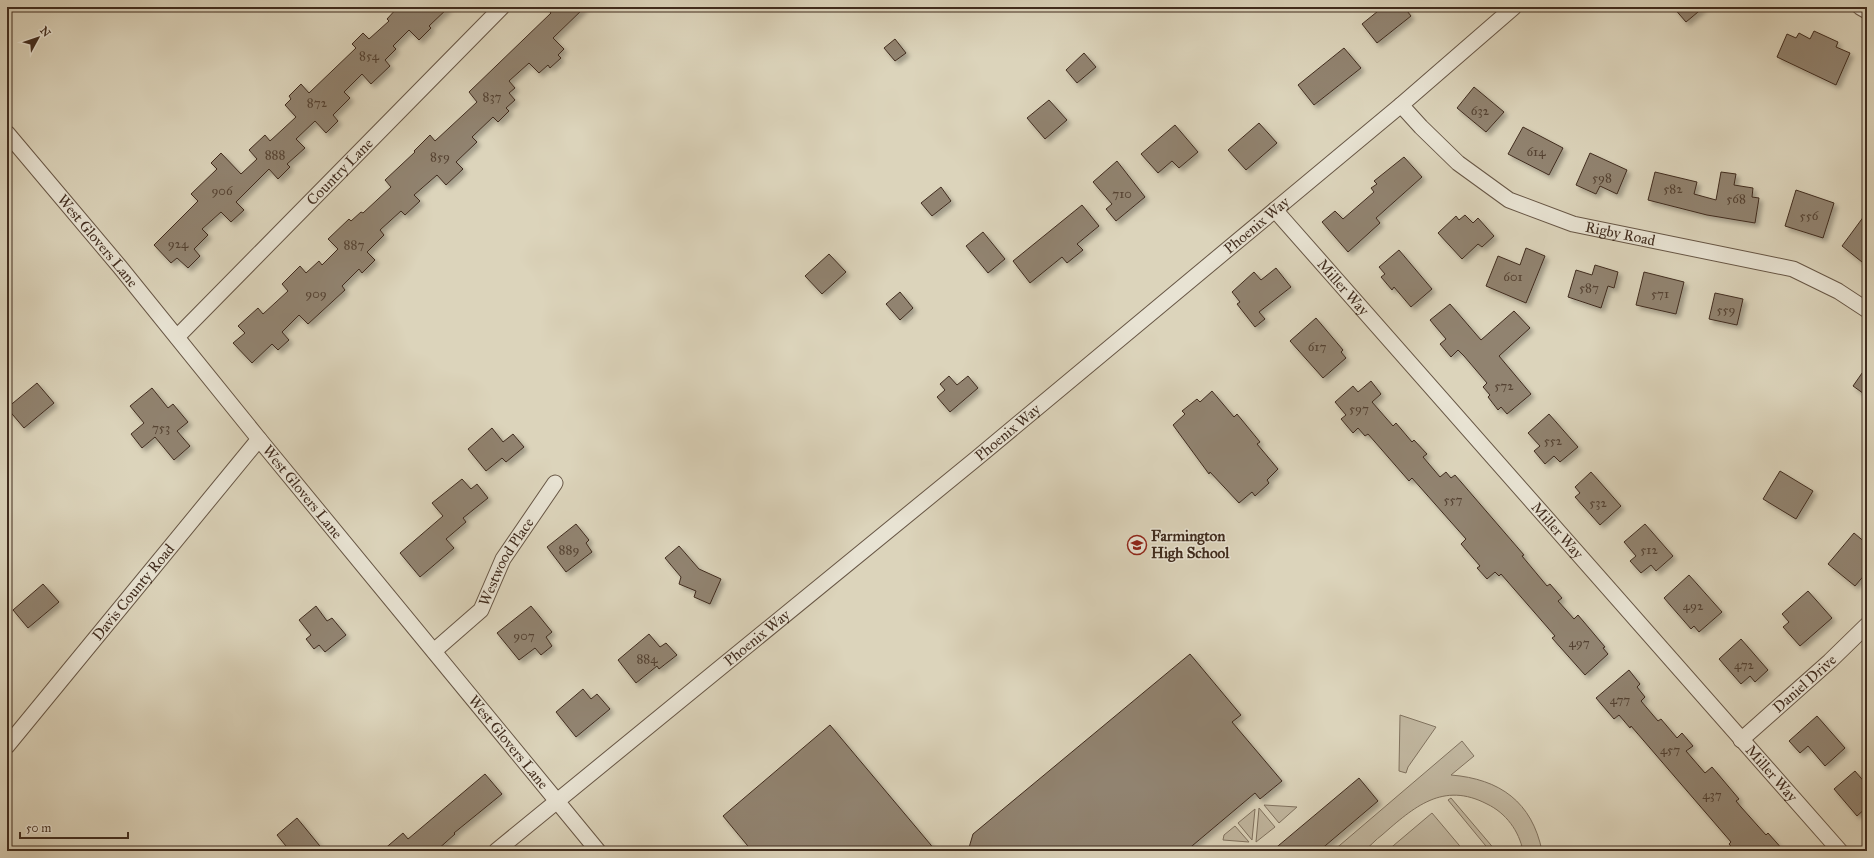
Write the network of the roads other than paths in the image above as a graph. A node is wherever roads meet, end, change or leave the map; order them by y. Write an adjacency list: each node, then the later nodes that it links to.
1 (502, 7): 9 (street, Country Lane)
2 (1514, 7): 5 (street, Phoenix Way)
3 (1860, 7): 4 (street)
4 (1867, 11)
5 (1401, 104): 7 (street, Phoenix Way); 8 (street, Rigby Road)
6 (7, 133): 9 (street, West Glovers Lane)
7 (1275, 210): 14 (street, Miller Way); 16 (street, Phoenix Way)
8 (1867, 310)
9 (177, 337): 10 (street, West Glovers Lane)
10 (259, 439): 13 (street, West Glovers Lane); 15 (street, Davis County Road)
11 (555, 483): 13 (street, Westwood Place)
12 (1867, 626): 14 (street, Daniel Drive)
13 (434, 651): 16 (street, West Glovers Lane)
14 (1741, 740): 19 (street, Miller Way)
15 (7, 746)
16 (556, 800): 17 (street, Phoenix Way); 18 (street, West Glovers Lane)
17 (496, 851)
18 (598, 851)
19 (1840, 851)

